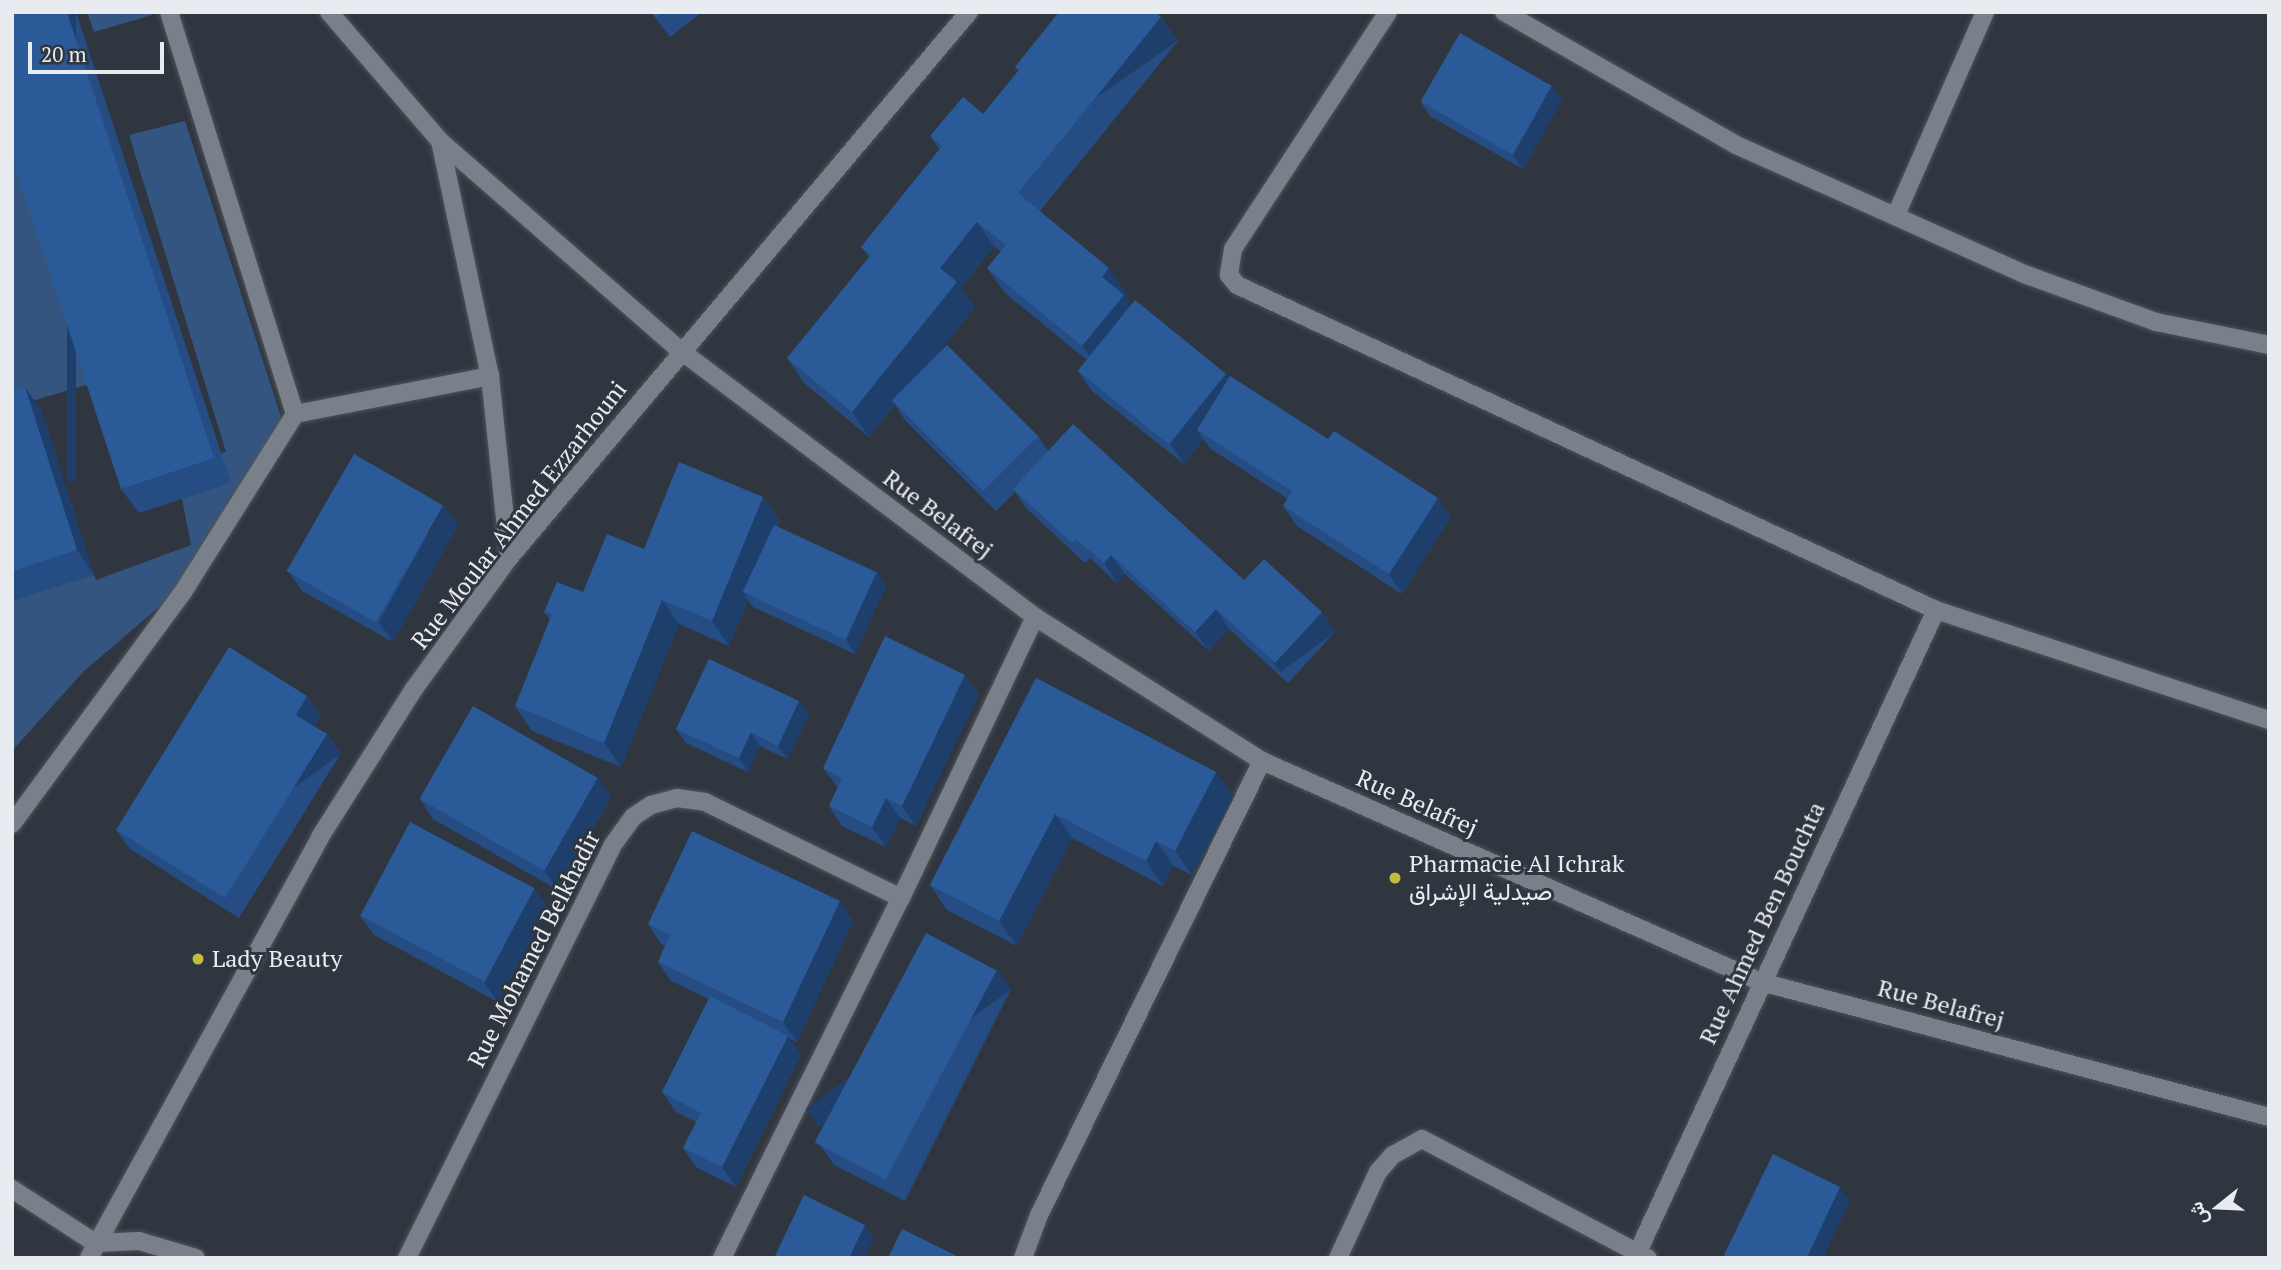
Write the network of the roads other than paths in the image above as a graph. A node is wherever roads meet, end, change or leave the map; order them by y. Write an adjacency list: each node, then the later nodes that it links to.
1 (170, 12): 12 (street)
2 (329, 12): 7 (street, Rue Belafrej)
3 (969, 12): 10 (street, Rue Moular Ahmed Ezzarhouni)
4 (1388, 12): 14 (street)
5 (1504, 12): 8 (street)
6 (1985, 12): 8 (street)
7 (440, 141): 10 (street, Rue Belafrej); 11 (street)
8 (1896, 215): 9 (street)
9 (2269, 345)
10 (681, 351): 13 (street, Rue Moular Ahmed Ezzarhouni); 15 (street, Rue Belafrej)
11 (490, 376): 12 (street); 13 (street)
12 (295, 414): 18 (street)
13 (509, 558): 23 (street, Rue Moular Ahmed Ezzarhouni)
14 (1936, 610): 16 (street); 20 (street, Rue Ahmed Ben Bouchta)
15 (1035, 617): 17 (street, Rue Belafrej); 19 (street)
16 (2269, 720)
17 (1262, 761): 20 (street, Rue Belafrej); 28 (street)
18 (12, 824)
19 (901, 898): 26 (street, Rue Mohamed Belkhadir); 27 (street)
20 (1761, 982): 21 (street, Rue Belafrej); 24 (street, Rue Ahmed Ben Bouchta)
21 (2269, 1117)
22 (12, 1189): 23 (street)
23 (92, 1250): 25 (street)
24 (1640, 1256): 29 (street)
25 (196, 1258)
26 (407, 1258)
27 (722, 1258)
28 (1023, 1258)
29 (1338, 1258)

